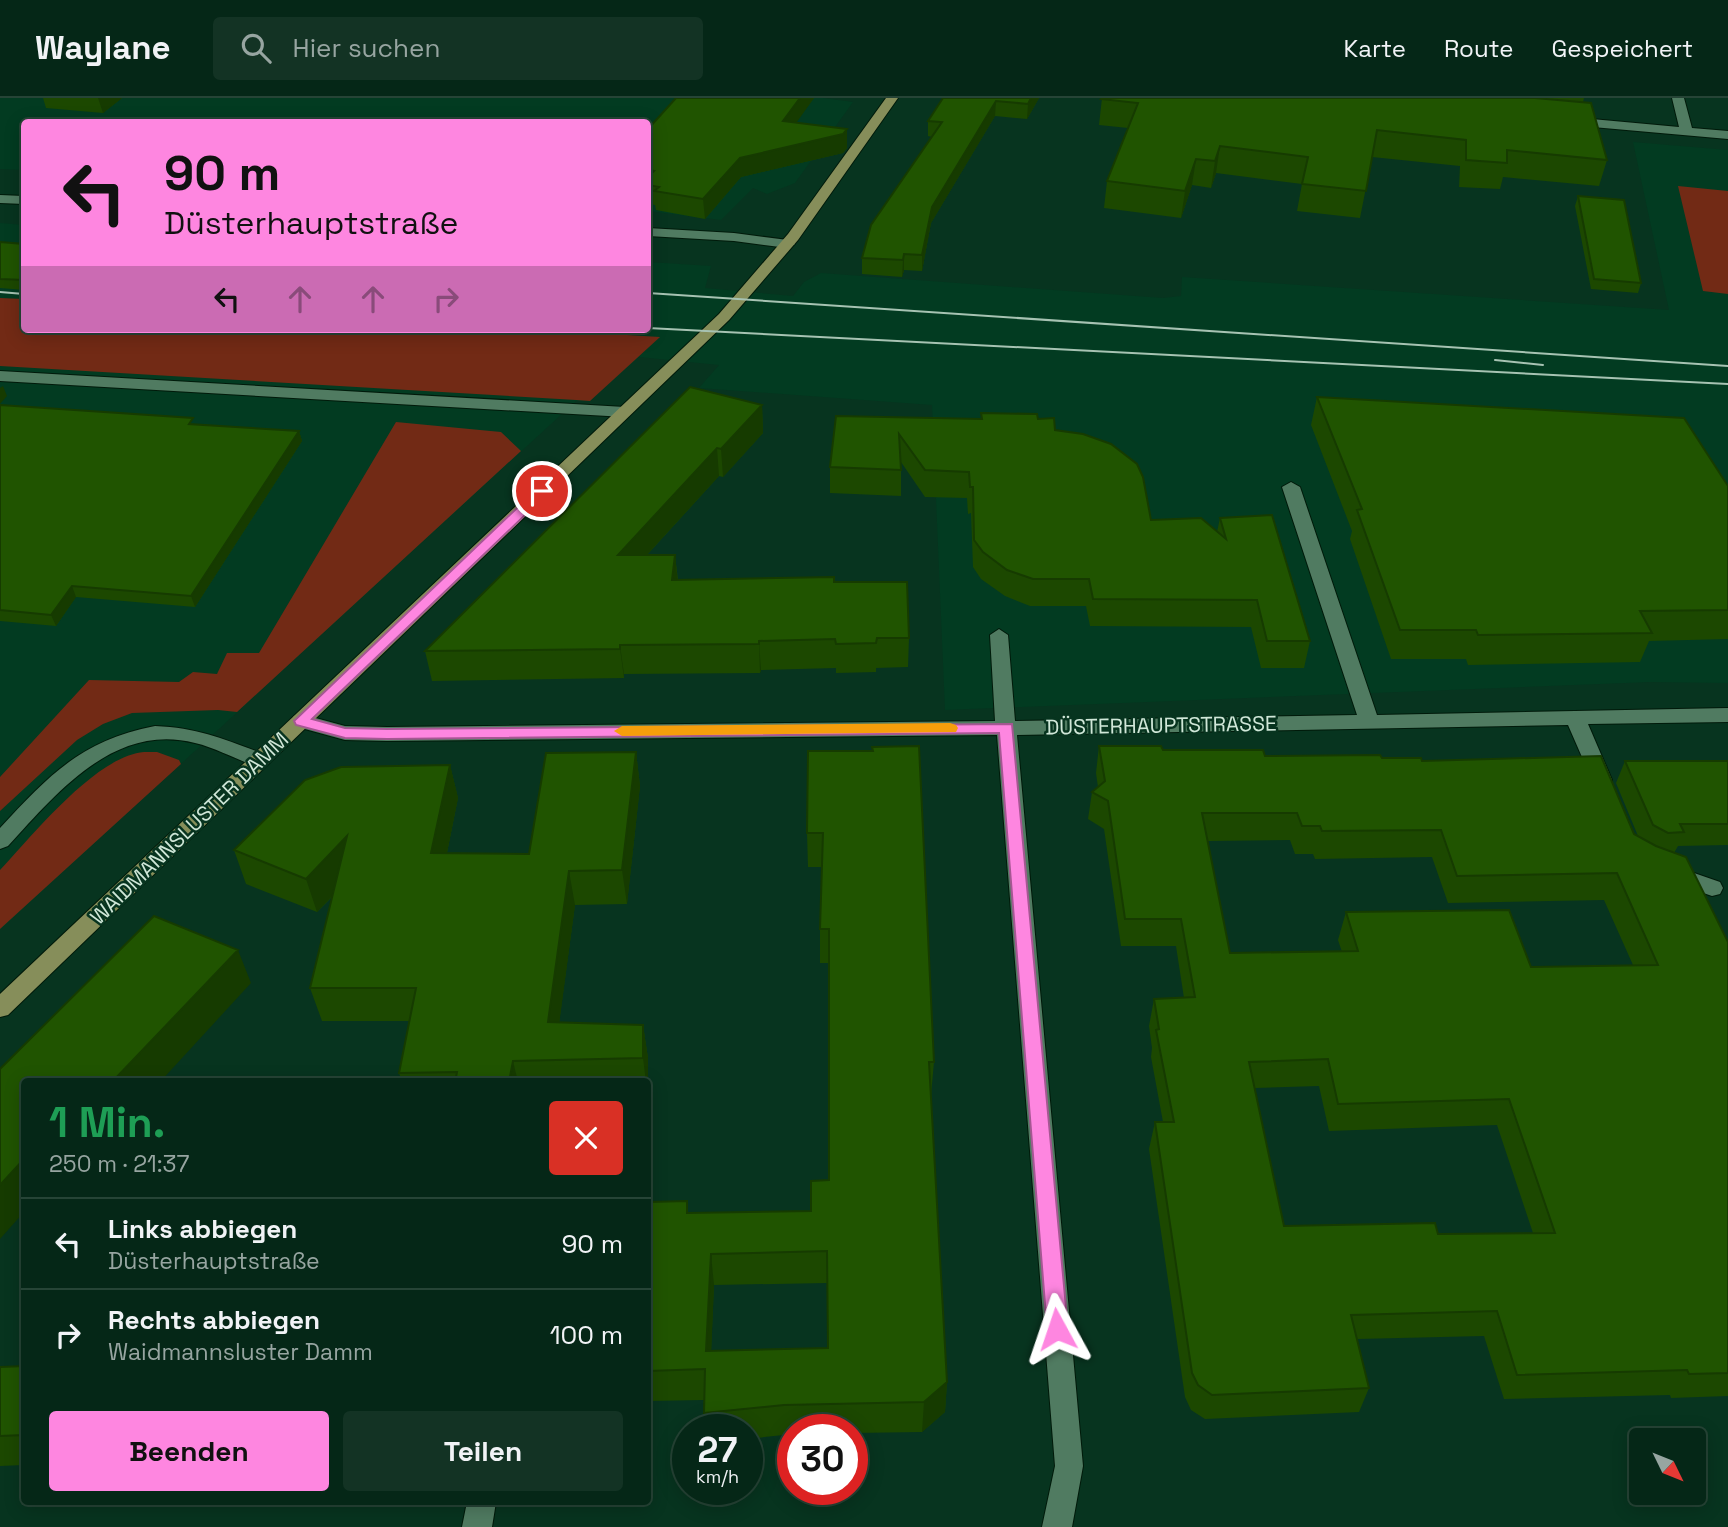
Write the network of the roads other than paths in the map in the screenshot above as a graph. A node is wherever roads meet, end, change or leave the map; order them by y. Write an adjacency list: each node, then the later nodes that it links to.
1 (892, 98): 9 (main road, WAIDMANNSLUSTER DAMM)
2 (1678, 98): 4 (street)
3 (1562, 121): 4 (street)
4 (1686, 131): 5 (street)
5 (1728, 135)
6 (0, 199): 7 (street)
7 (21, 200)
8 (651, 232): 9 (street)
9 (788, 244): 11 (main road, WAIDMANNSLUSTER DAMM)
10 (0, 376): 11 (street)
11 (625, 412): 17 (main road, WAIDMANNSLUSTER DAMM)
12 (1291, 487): 16 (street)
13 (999, 635): 18 (street)
14 (1728, 715): 15 (street, DÜSTERHAUPTSTRASSE)
15 (1575, 718): 16 (street, DÜSTERHAUPTSTRASSE); 20 (street)
16 (1369, 720): 18 (street, DÜSTERHAUPTSTRASSE)
17 (301, 721): 18 (street, DÜSTERHAUPTSTRASSE); 19 (main road, WAIDMANNSLUSTER DAMM)
18 (1006, 728): 27 (street)
19 (260, 760): 21 (street); 24 (main road, WAIDMANNSLUSTER DAMM)
20 (1607, 793)
21 (0, 841)
22 (1652, 865): 23 (street)
23 (1713, 888)
24 (0, 1008)
25 (481, 1505): 26 (street)
26 (477, 1527)
27 (1057, 1527)

